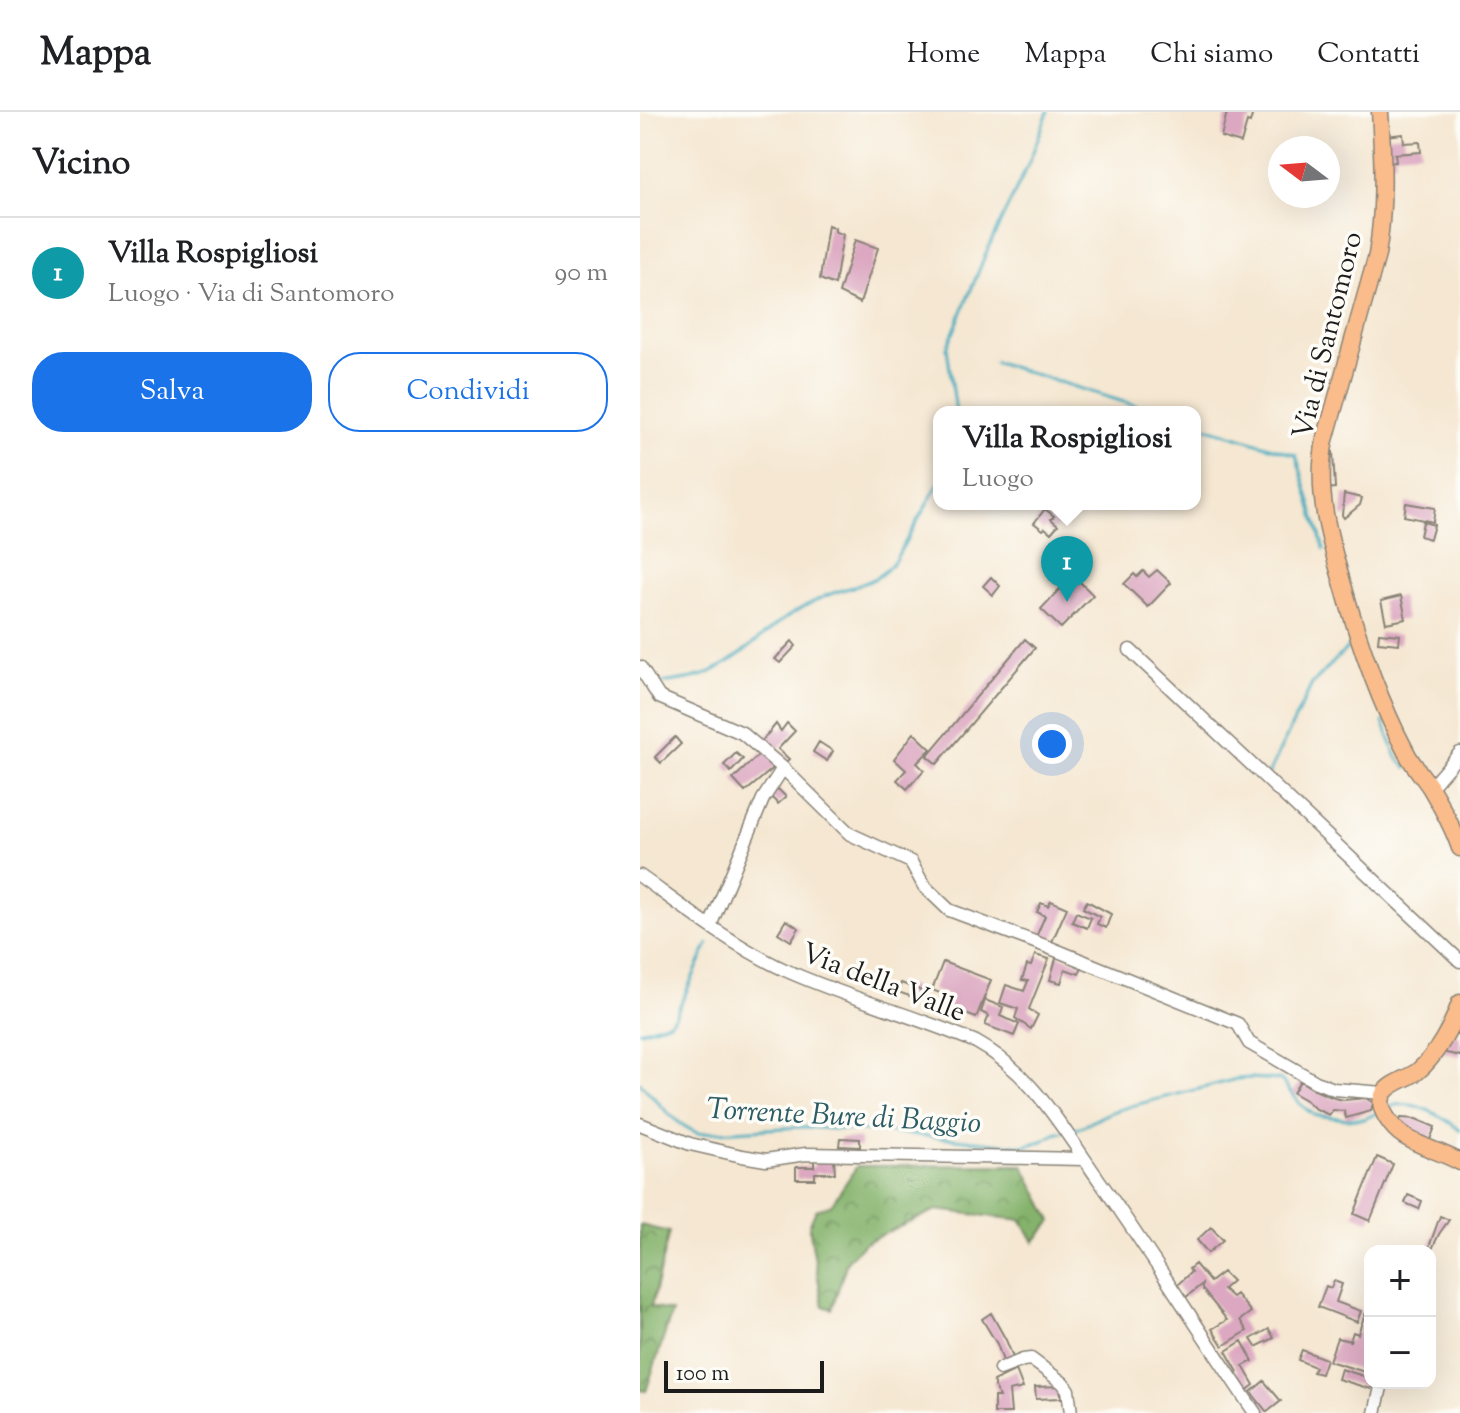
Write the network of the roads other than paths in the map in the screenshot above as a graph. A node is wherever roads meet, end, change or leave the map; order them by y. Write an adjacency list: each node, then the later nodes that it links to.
1 (1380, 112): 6 (main road, Via di Santomoro)
2 (1130, 650): 10 (street)
3 (640, 667): 5 (street)
4 (1460, 753): 6 (street)
5 (783, 768): 9 (street); 12 (street)
6 (1430, 788): 7 (main road, Via di Santomoro)
7 (1460, 848)
8 (640, 876): 9 (street, Via della Valle)
9 (710, 926): 14 (street, Via della Valle)
10 (1460, 961)
11 (1460, 1003): 12 (main road)
12 (1384, 1106): 15 (main road)
13 (640, 1124): 14 (street)
14 (1084, 1159): 19 (street, Via della Valle)
15 (1460, 1162)
16 (1000, 1369): 18 (street)
17 (1381, 1389): 20 (street)
18 (1071, 1413)
19 (1255, 1413)
20 (1375, 1413)

